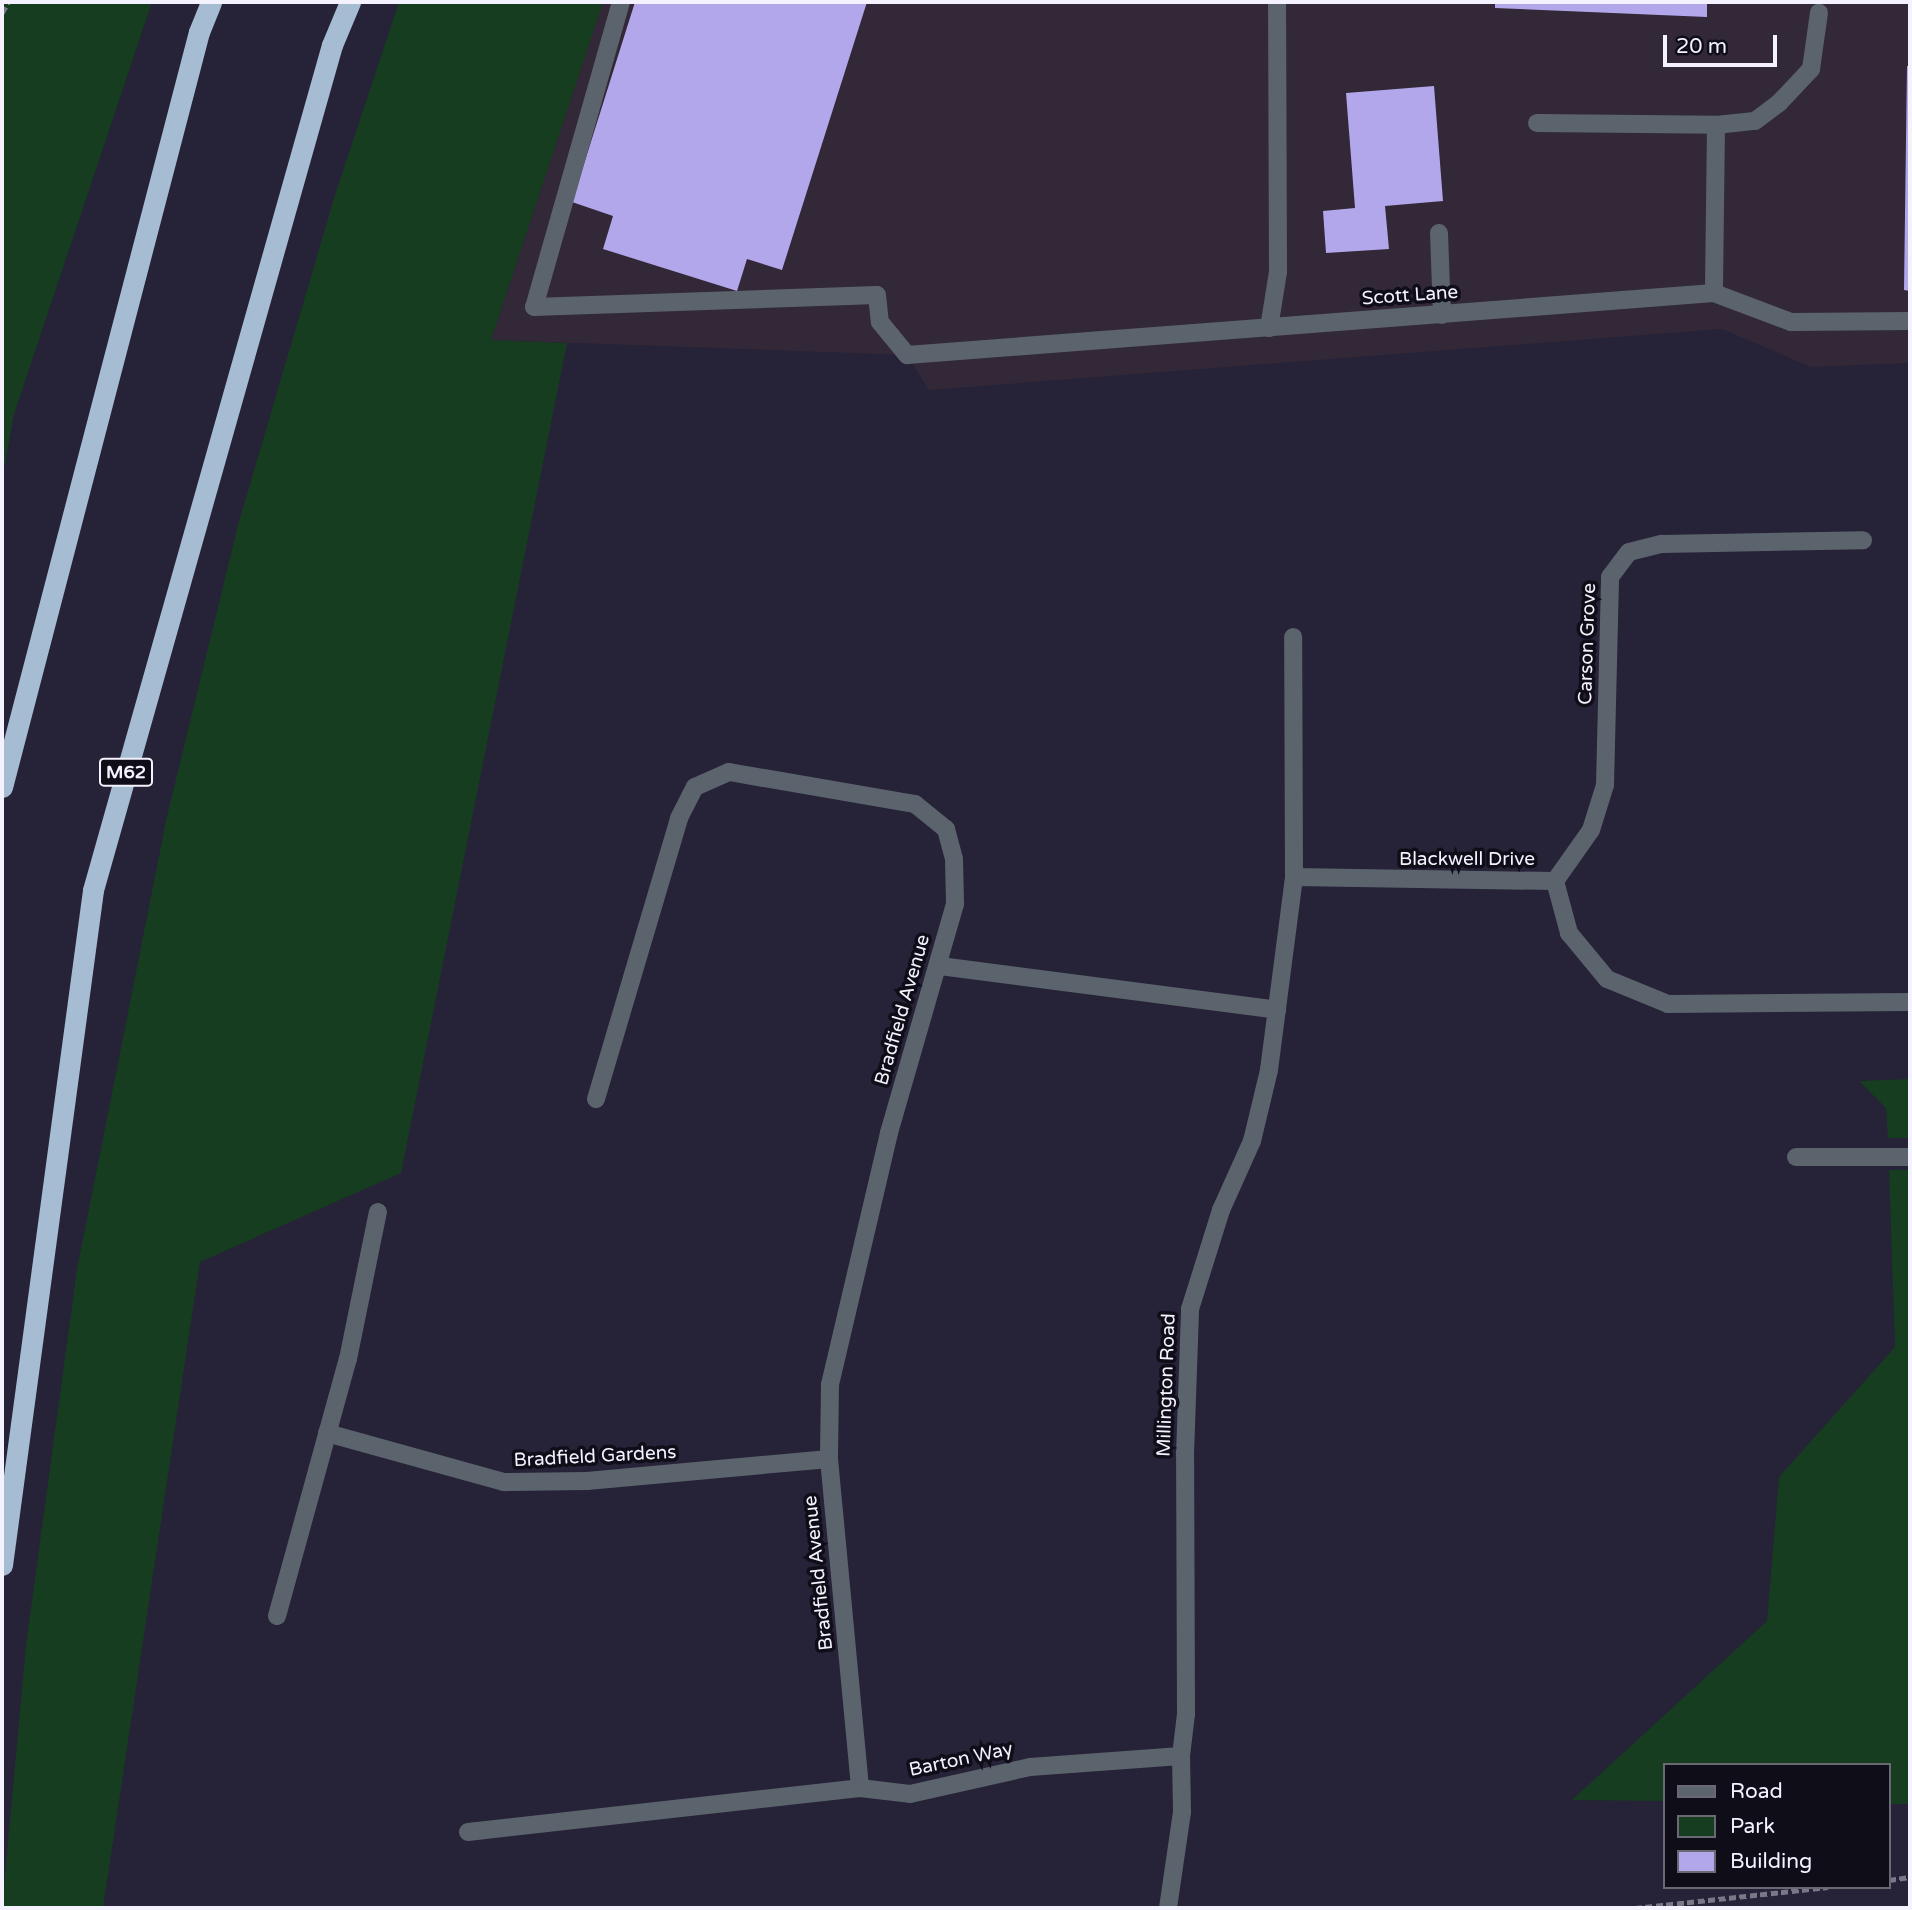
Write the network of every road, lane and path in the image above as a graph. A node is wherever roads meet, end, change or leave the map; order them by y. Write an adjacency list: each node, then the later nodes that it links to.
1 (8, 2): 6 (path)
2 (211, 2): 17 (highway)
3 (350, 2): 29 (highway, M62)
4 (621, 2): 14 (street, Scott Lane)
5 (1277, 2): 14 (street)
6 (2, 13)
7 (1819, 13): 9 (street)
8 (1537, 123): 9 (street)
9 (1716, 125): 11 (street)
10 (1439, 233): 12 (street)
11 (1714, 293): 12 (street, Scott Lane); 13 (street, Scott Lane)
12 (1442, 315): 14 (street, Scott Lane)
13 (1910, 321)
14 (1269, 328)
15 (1863, 540): 19 (street, Carson Grove)
16 (1293, 637): 18 (street, Millington Road)
17 (2, 787)
18 (1294, 877): 19 (street, Blackwell Drive); 22 (street, Millington Road)
19 (1555, 881): 21 (street, Blackwell Drive)
20 (940, 966): 22 (street); 23 (street, Bradfield Avenue); 28 (street, Bradfield Avenue)
21 (1910, 1002)
22 (1277, 1010): 31 (street, Millington Road)
23 (596, 1099)
24 (1796, 1157): 25 (street)
25 (1910, 1157)
26 (378, 1212): 27 (street)
27 (327, 1433): 28 (street, Bradfield Gardens); 30 (street)
28 (829, 1459): 32 (street, Bradfield Avenue)
29 (2, 1564)
30 (277, 1616)
31 (1181, 1756): 32 (street, Barton Way); 37 (street, Millington Road)
32 (860, 1788): 33 (street, Barton Way)
33 (468, 1832)
34 (1910, 1877): 35 (path)
35 (1891, 1880)
36 (1810, 1889): 38 (path)
37 (1168, 1908)
38 (1635, 1908)

